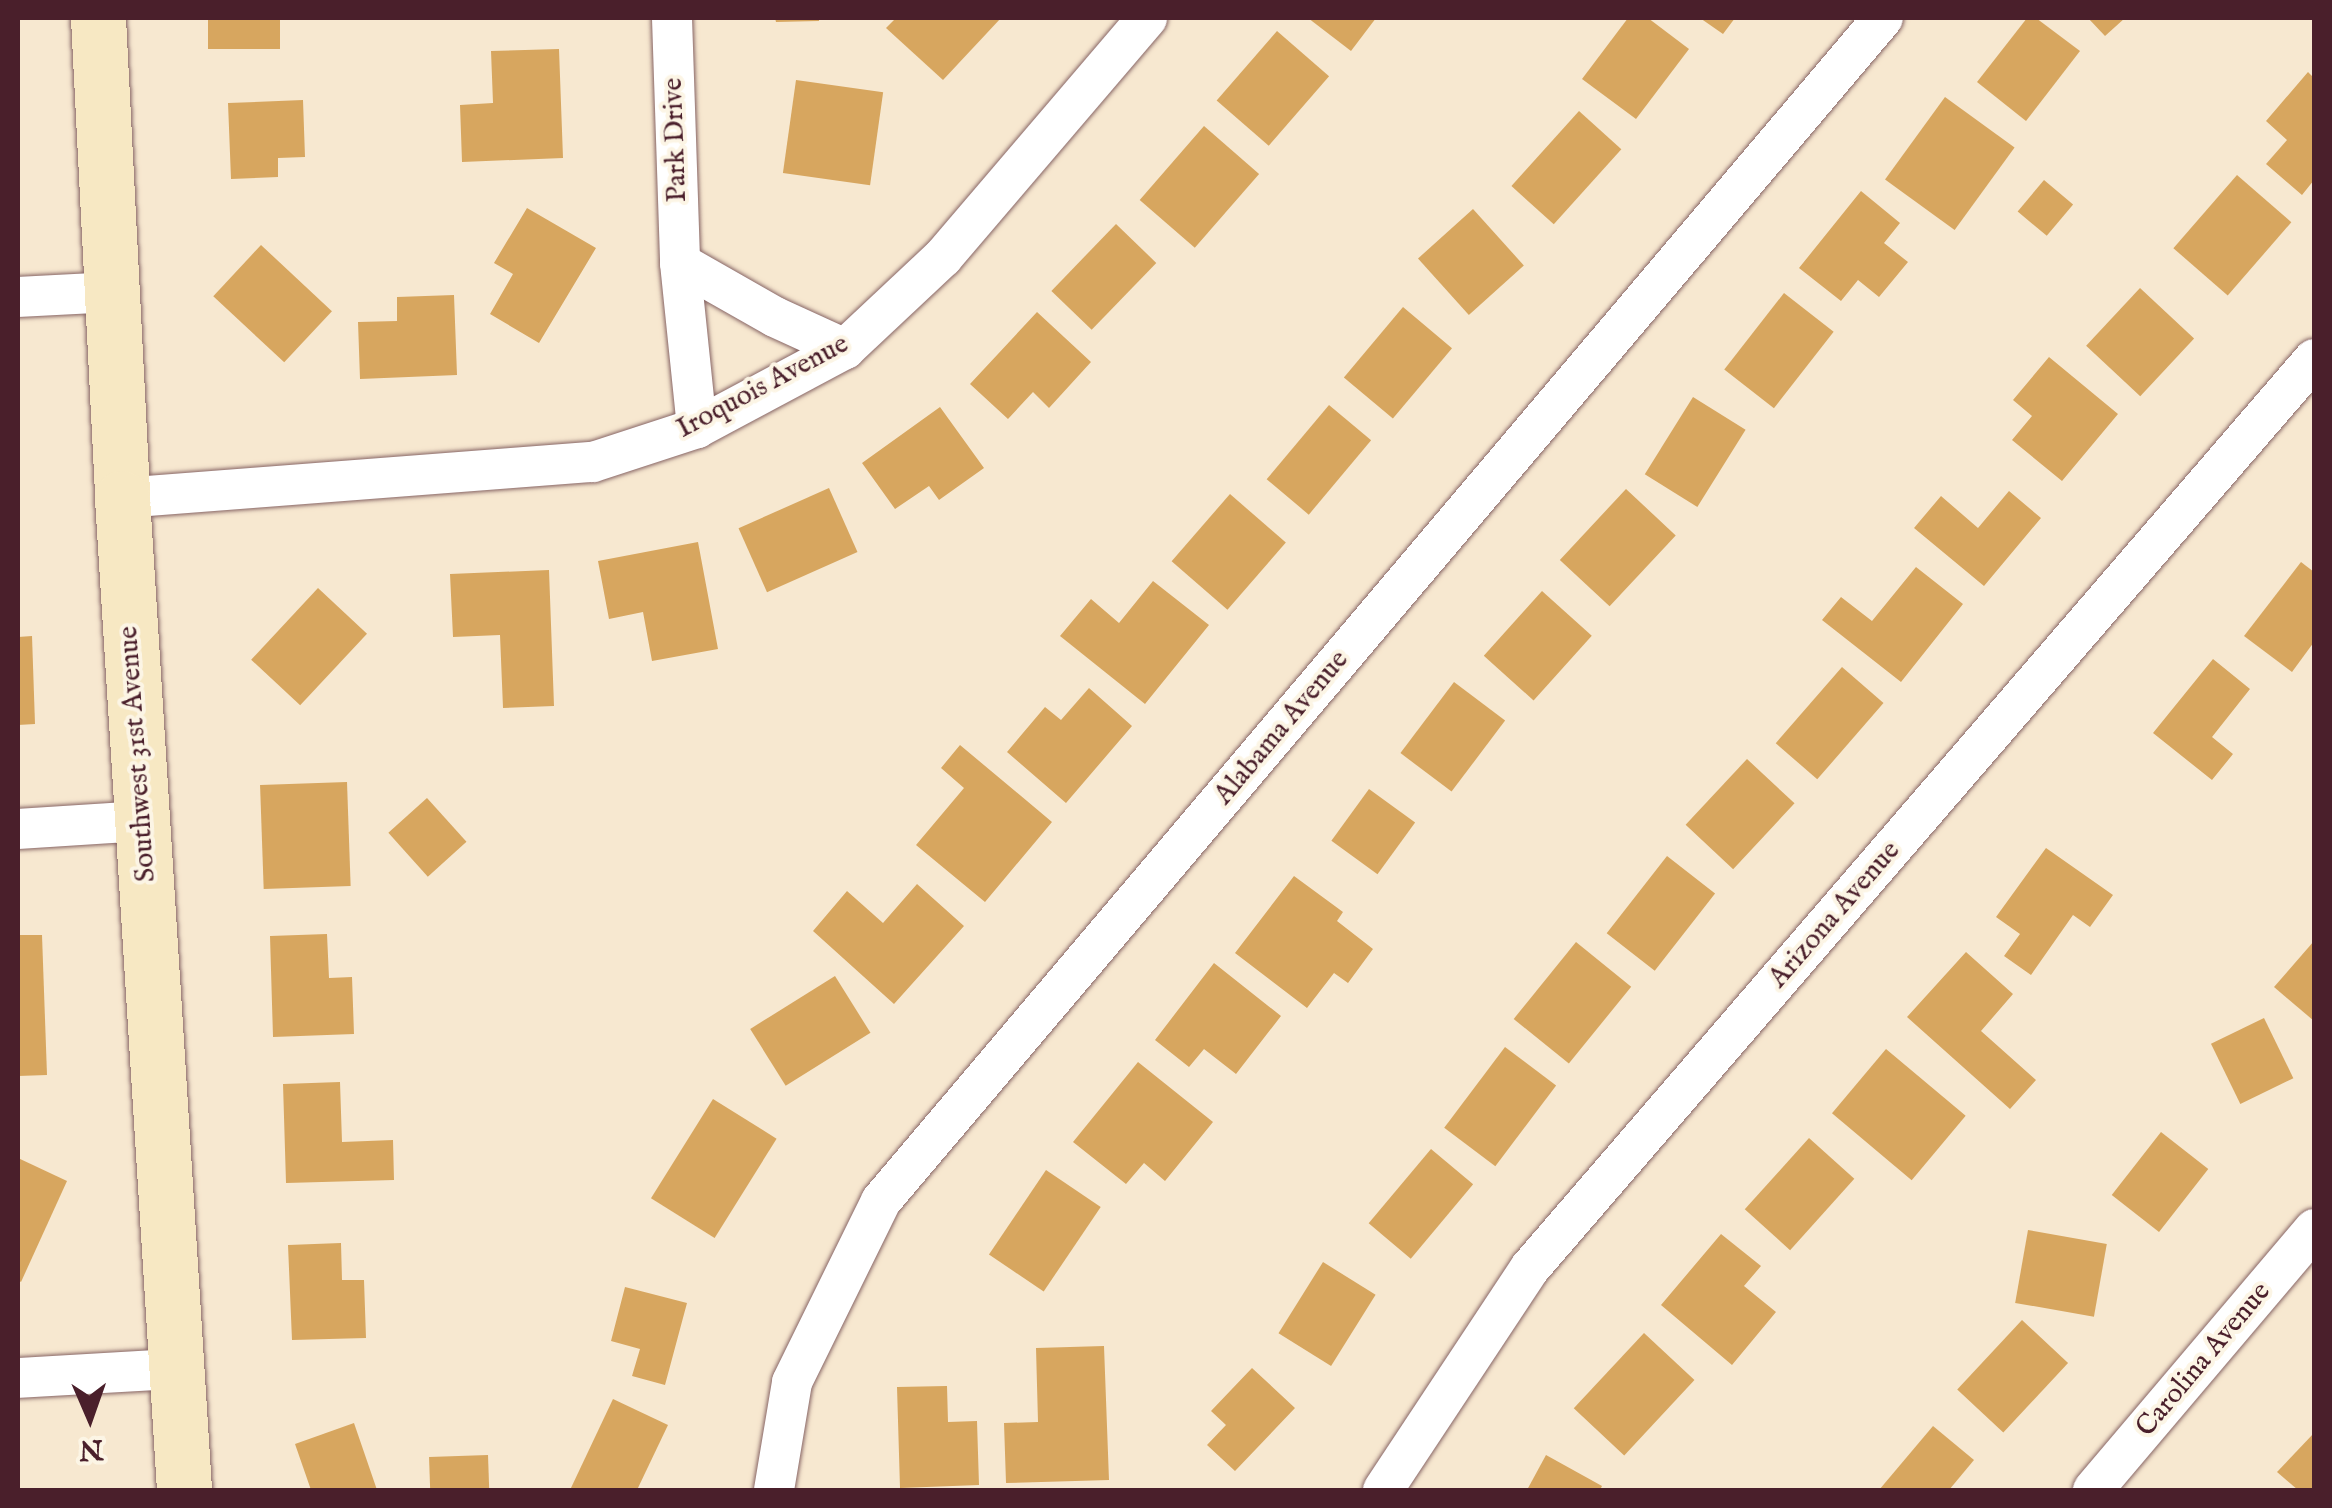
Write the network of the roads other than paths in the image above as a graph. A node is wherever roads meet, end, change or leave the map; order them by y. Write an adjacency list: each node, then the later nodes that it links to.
1 (98, 18): 6 (main road, Southwest 31st Avenue)
2 (672, 18): 5 (street, Park Drive)
3 (1147, 18): 8 (street, Iroquois Avenue)
4 (1883, 18): 18 (street, Alabama Avenue)
5 (680, 263): 8 (street); 10 (street, Park Drive)
6 (113, 292): 7 (street); 11 (main road, Southwest 31st Avenue)
7 (18, 297)
8 (846, 349): 10 (street, Iroquois Avenue)
9 (2314, 359): 19 (street, Arizona Avenue)
10 (697, 428): 11 (street, Iroquois Avenue)
11 (122, 498): 12 (main road, Southwest 31st Avenue)
12 (142, 821): 13 (street); 15 (main road, Southwest 31st Avenue)
13 (18, 829)
14 (2314, 1229): 20 (street, Carolina Avenue)
15 (175, 1370): 16 (street); 17 (main road, Southwest 31st Avenue)
16 (18, 1378)
17 (184, 1490)
18 (774, 1490)
19 (1384, 1490)
20 (2092, 1490)

